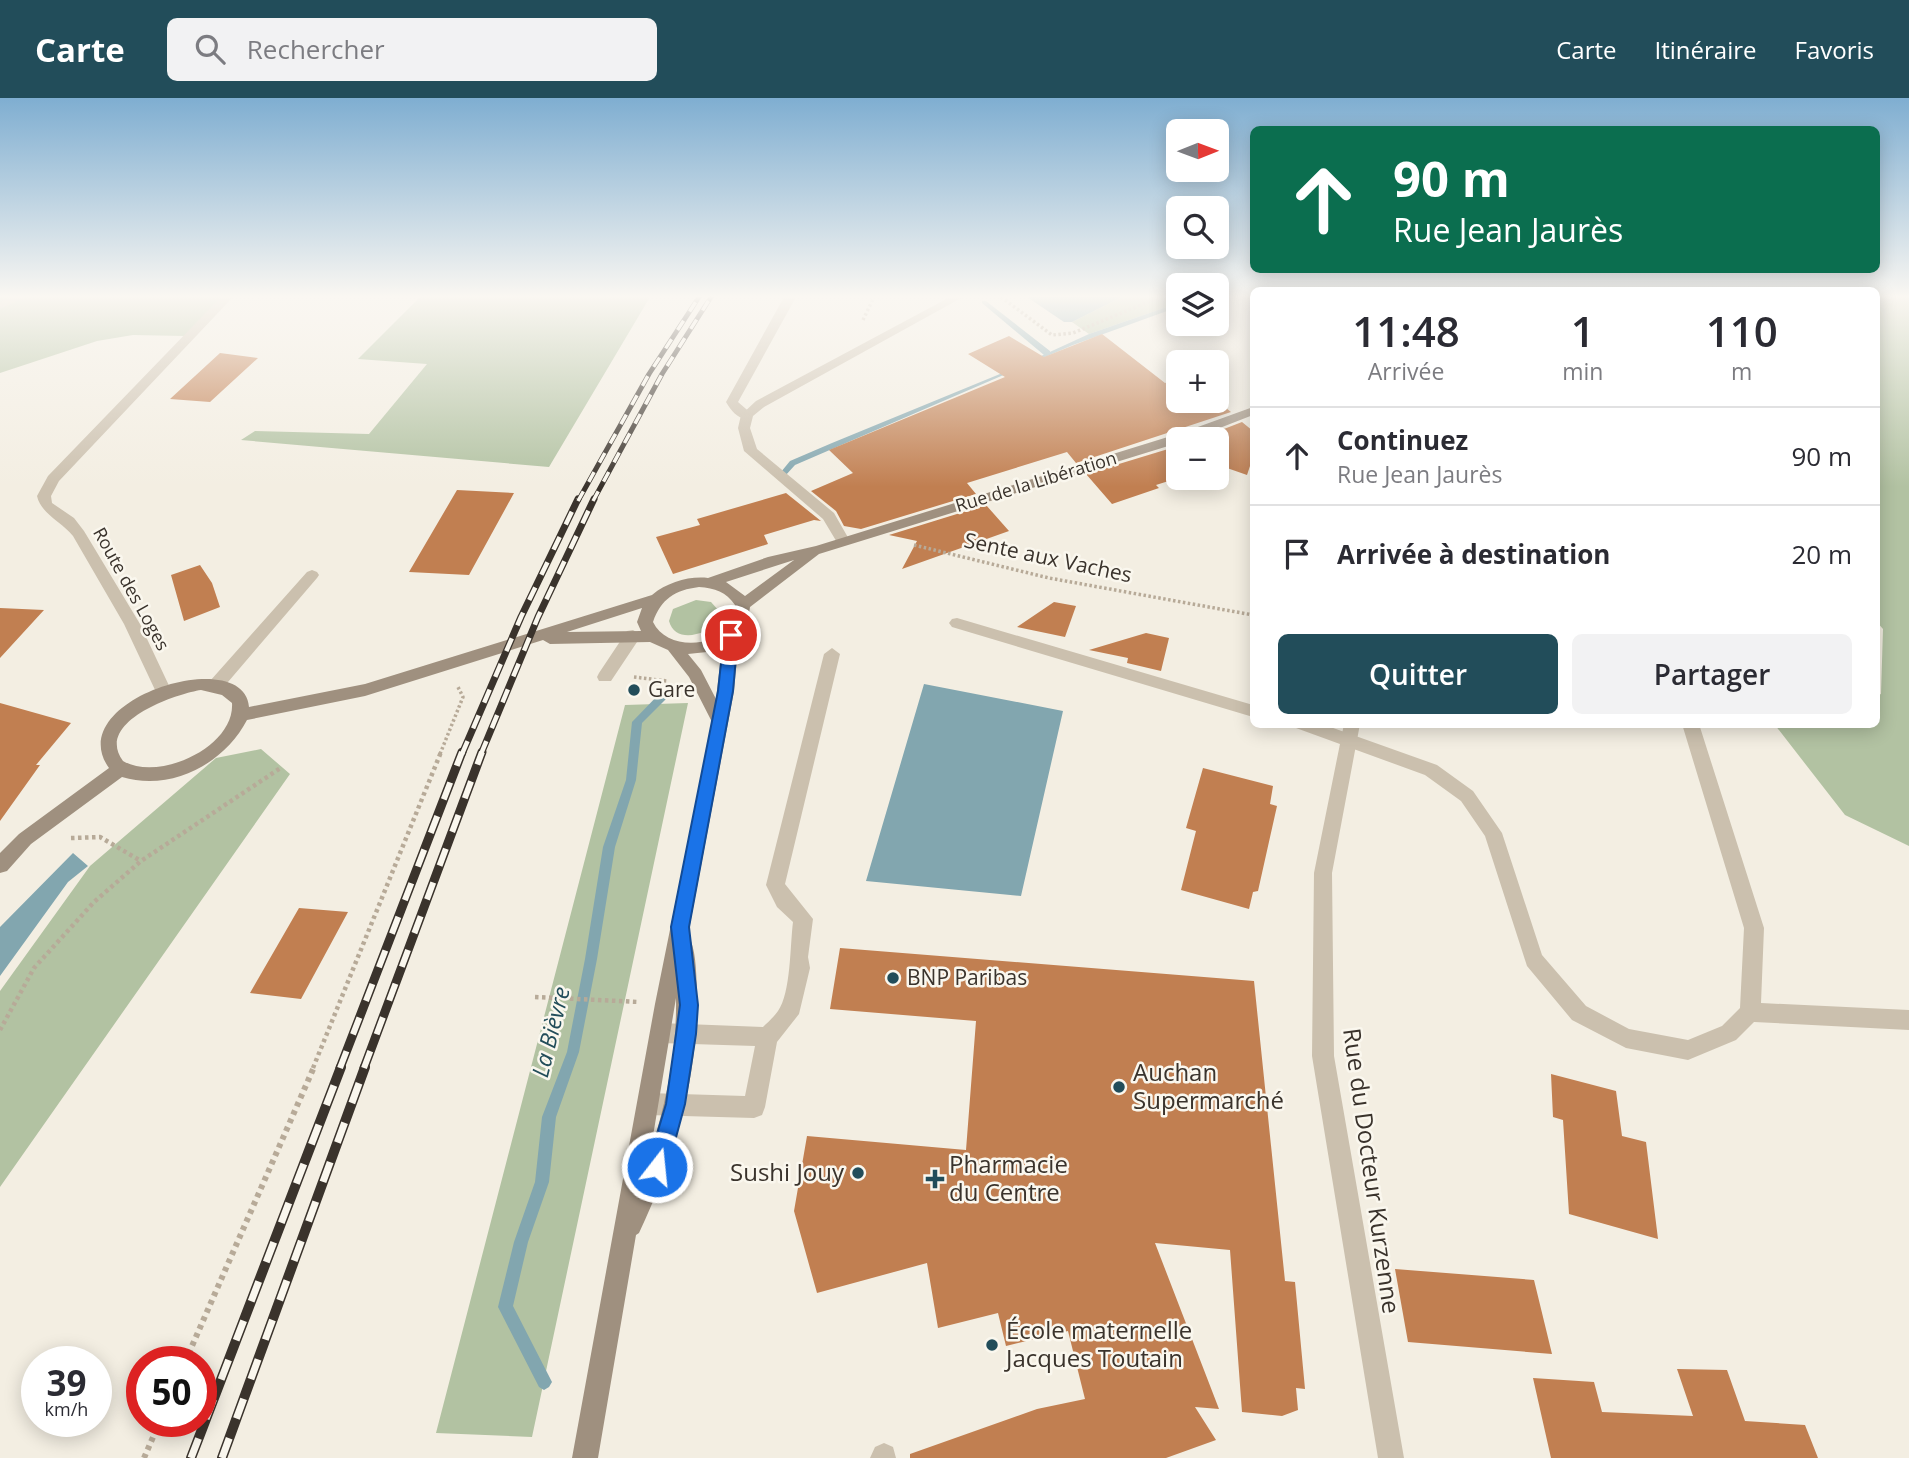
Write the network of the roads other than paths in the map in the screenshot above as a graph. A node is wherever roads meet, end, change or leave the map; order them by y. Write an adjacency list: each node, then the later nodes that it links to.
1 (166, 360): 21 (street, Route des Loges)
2 (755, 360): 5 (street)
3 (841, 360): 5 (street)
4 (1250, 412): 6 (main road, Rue de la Libération)
5 (747, 415): 6 (street)
6 (843, 541): 7 (main road, Rue de la Libération)
7 (818, 550): 9 (main road, Rue de la Libération); 11 (main road, Rue de la Libération)
8 (312, 575): 20 (street)
9 (712, 583): 10 (main road); 11 (main road)
10 (658, 598): 15 (main road); 16 (main road)
11 (743, 605): 14 (main road)
12 (957, 623): 22 (street)
13 (633, 635): 15 (main road); 16 (main road); 19 (street)
14 (731, 635): 17 (main road); 24 (main road)
15 (652, 636): 17 (main road)
16 (527, 638): 23 (main road)
17 (675, 648): 24 (main road)
18 (832, 654): 35 (street)
19 (605, 677)
20 (216, 685): 21 (main road); 23 (main road)
21 (164, 692): 28 (main road)
22 (1250, 710)
23 (241, 715): 28 (main road)
24 (719, 720): 30 (main road)
25 (1326, 728): 27 (street)
26 (1692, 728): 31 (street)
27 (1350, 732): 31 (street); 40 (street, Rue du Docteur Kurzenne)
28 (119, 770): 29 (main road)
29 (0, 865)
30 (680, 927): 33 (main road); 34 (main road)
31 (1750, 1012): 32 (street)
32 (1909, 1020)
33 (660, 1033): 34 (street); 36 (main road)
34 (686, 1034): 35 (street); 37 (main road)
35 (767, 1037): 37 (street)
36 (648, 1104): 37 (street); 38 (main road)
37 (676, 1104): 38 (main road)
38 (622, 1244): 39 (main road)
39 (585, 1458)
40 (1391, 1458)

